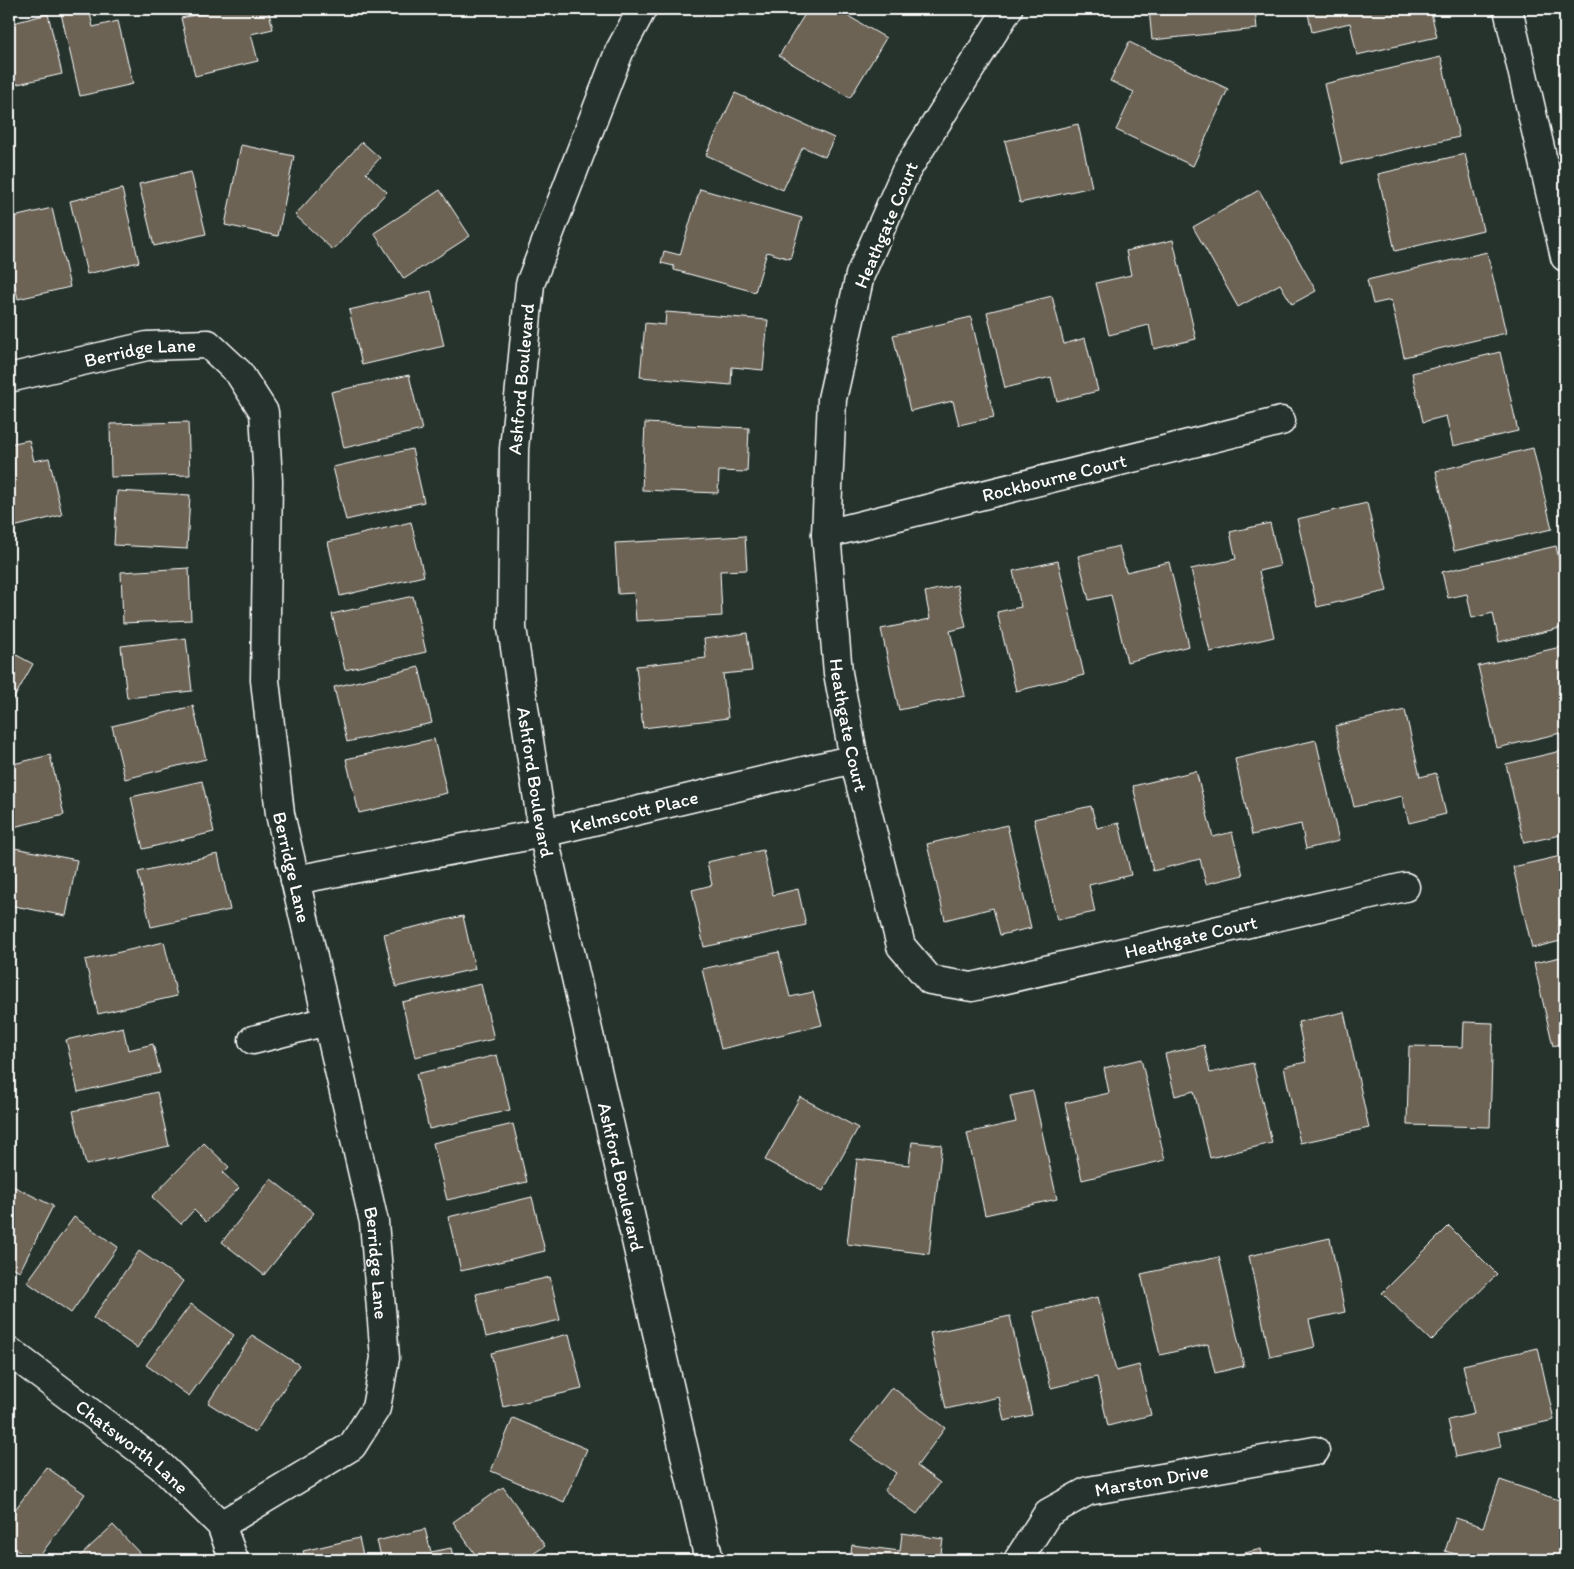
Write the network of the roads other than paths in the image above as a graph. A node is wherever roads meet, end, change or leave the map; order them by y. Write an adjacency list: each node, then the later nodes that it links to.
1 (642, 9): 9 (street, Ashford Boulevard)
2 (1008, 9): 7 (street, Heathgate Court)
3 (1508, 9): 4 (street)
4 (1565, 257)
5 (9, 378): 10 (street, Berridge Lane)
6 (1281, 421): 7 (street, Rockbourne Court)
7 (826, 534): 8 (street, Heathgate Court)
8 (854, 759): 9 (street, Kelmscott Place); 11 (street, Heathgate Court)
9 (543, 833): 10 (street, Kelmscott Place); 18 (street, Ashford Boulevard)
10 (295, 880): 12 (street, Berridge Lane)
11 (1405, 887)
12 (328, 1021): 13 (street); 16 (street, Berridge Lane)
13 (253, 1040)
14 (9, 1351): 16 (street, Chatsworth Lane)
15 (1315, 1451): 19 (street, Marston Drive)
16 (221, 1525): 17 (street, Chatsworth Lane)
17 (234, 1560)
18 (709, 1560)
19 (1018, 1560)

